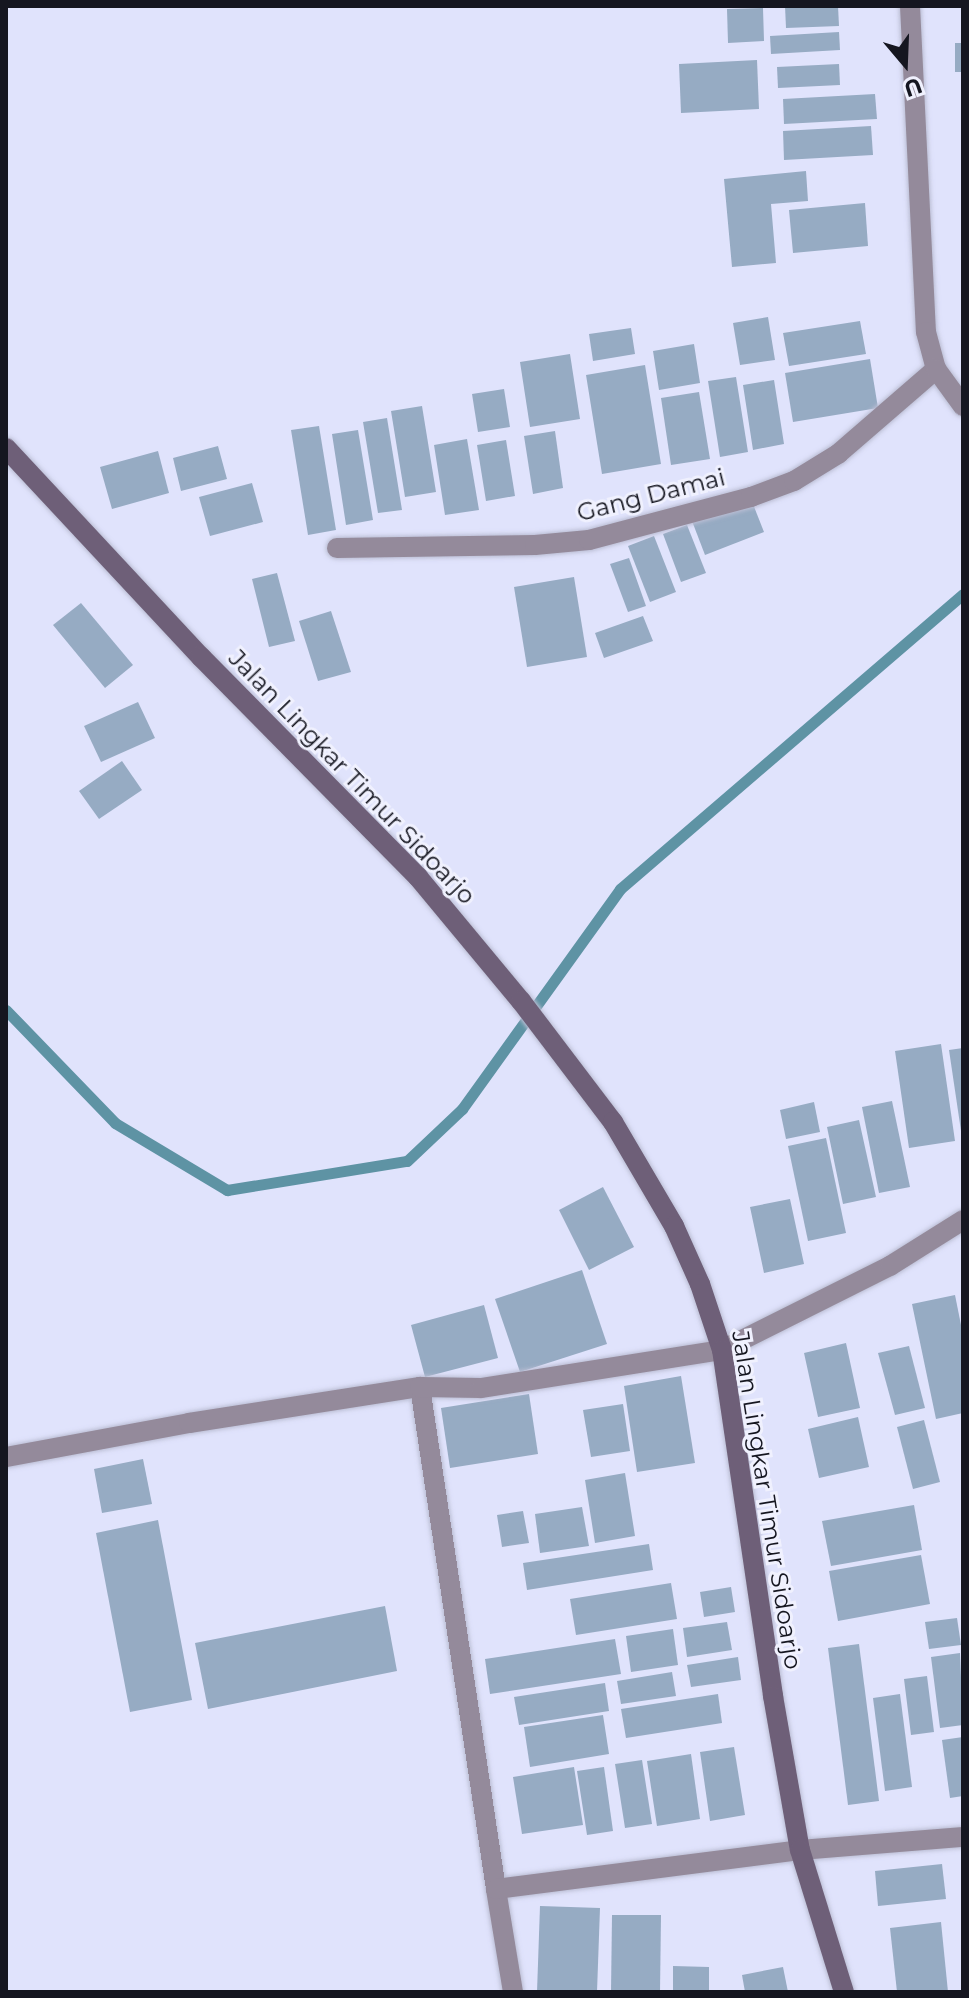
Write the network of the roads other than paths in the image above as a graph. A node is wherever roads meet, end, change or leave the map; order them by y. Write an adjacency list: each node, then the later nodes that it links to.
1 (910, 6): 2 (street)
2 (936, 369): 3 (street); 5 (street, Gang Damai)
3 (963, 406)
4 (6, 448): 7 (main road, Jalan Lingkar Timur Sidoarjo)
5 (337, 548)
6 (963, 1220): 7 (street)
7 (722, 1350): 8 (street); 11 (main road, Jalan Lingkar Timur Sidoarjo)
8 (420, 1387): 9 (street); 12 (street)
9 (6, 1457)
10 (963, 1837): 11 (street)
11 (800, 1850): 12 (street); 14 (main road, Jalan Lingkar Timur Sidoarjo)
12 (496, 1889): 13 (street)
13 (513, 1992)
14 (844, 1992)

